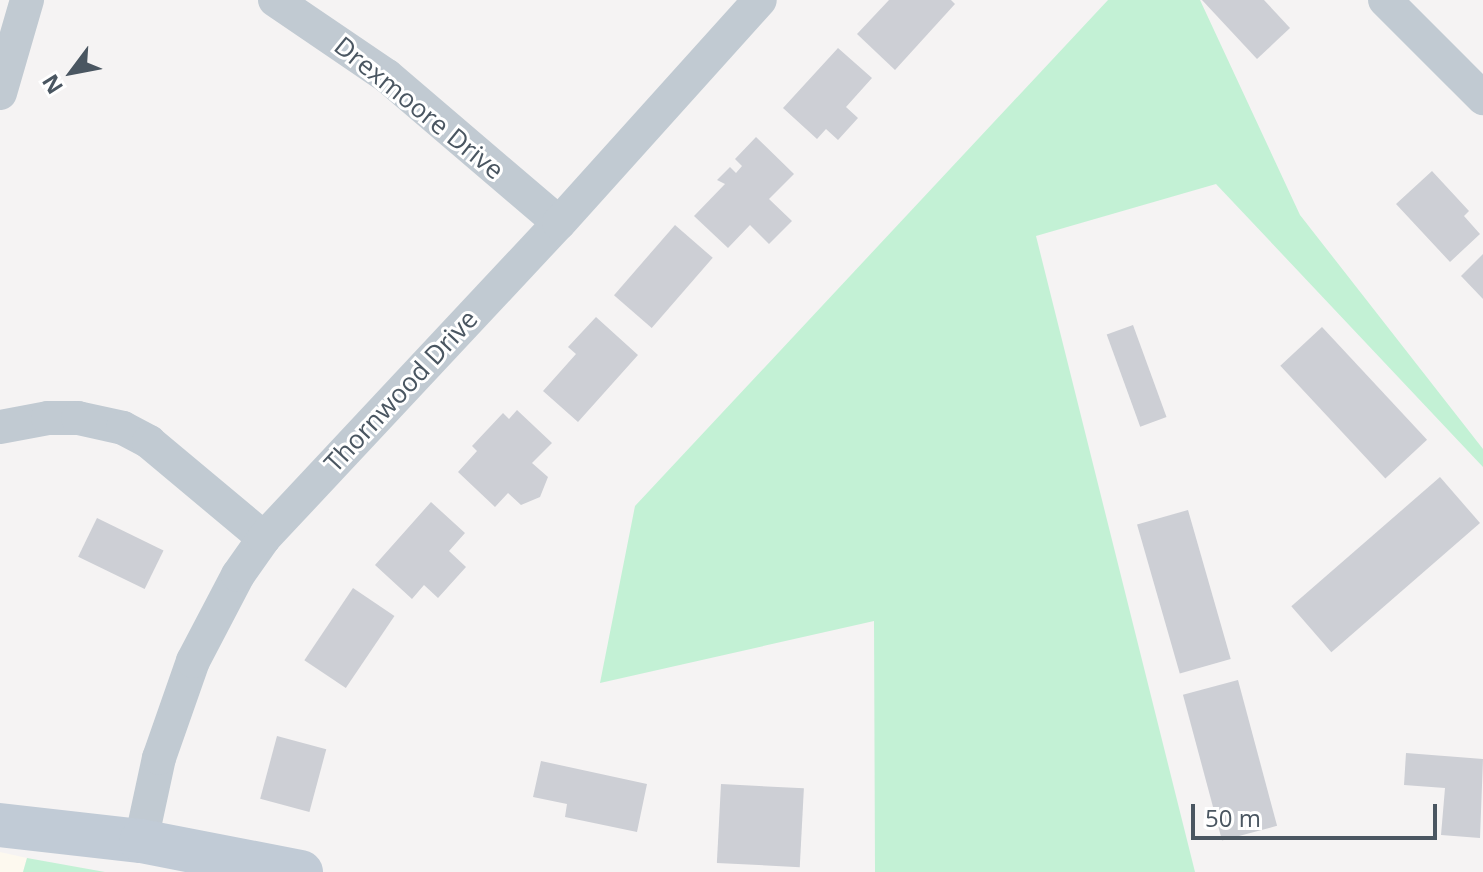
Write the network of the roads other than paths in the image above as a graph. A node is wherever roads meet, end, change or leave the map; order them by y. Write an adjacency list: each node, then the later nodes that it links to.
1 (27, 0): 5 (street)
2 (275, 0): 7 (street, Drexmoore Drive)
3 (760, 0): 7 (street, Thornwood Drive)
4 (1385, 0): 6 (street)
5 (0, 93)
6 (1483, 98)
7 (559, 223): 9 (street, Thornwood Drive)
8 (0, 427): 9 (street)
9 (264, 538): 11 (street, Thornwood Drive)
10 (0, 825): 11 (main road)
11 (141, 841): 12 (main road)
12 (301, 872)

